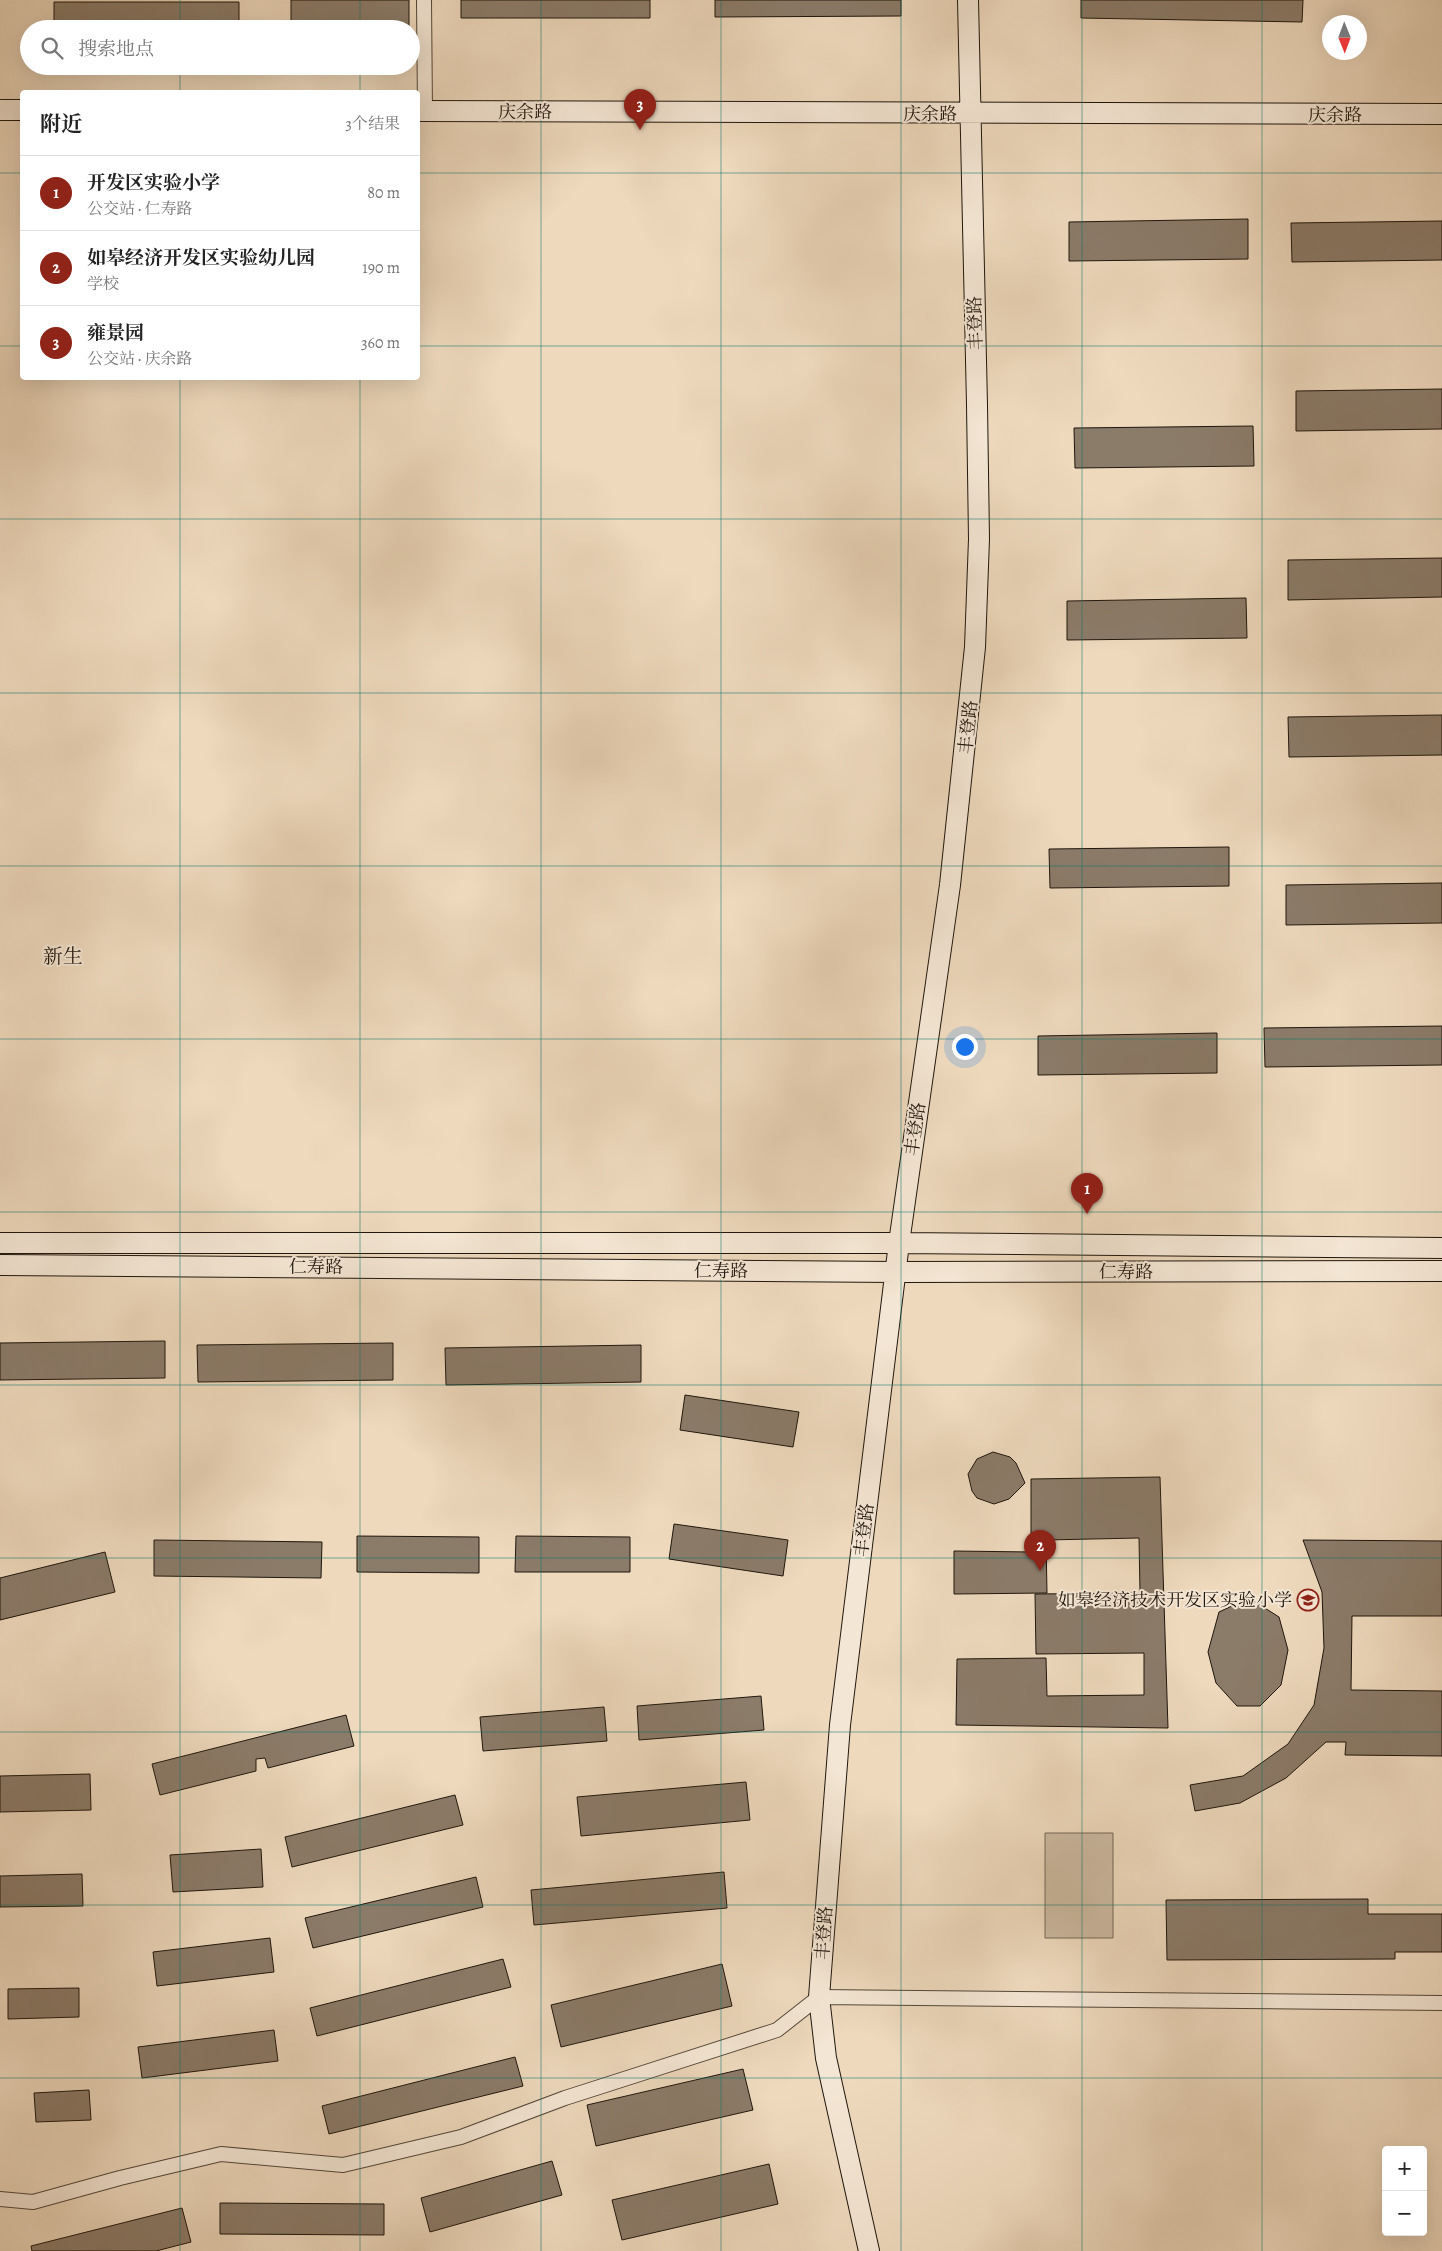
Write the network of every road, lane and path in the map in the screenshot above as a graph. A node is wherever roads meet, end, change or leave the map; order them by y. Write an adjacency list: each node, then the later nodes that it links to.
1 (424, 0): 5 (street)
2 (968, 0): 7 (street, 丰登路)
3 (0, 110): 4 (street)
4 (20, 110)
5 (421, 111): 7 (street, 庆余路)
6 (1442, 114): 7 (street, 庆余路)
7 (970, 115): 9 (street, 丰登路)
8 (0, 1243): 9 (street, 仁寿路)
9 (899, 1243): 10 (street, 仁寿路); 13 (street, 丰登路)
10 (1442, 1248)
11 (0, 1265): 13 (street, 仁寿路)
12 (1442, 1271): 13 (street, 仁寿路)
13 (896, 1272): 14 (street, 丰登路)
14 (820, 1997): 15 (street); 16 (street); 17 (street, 丰登路)
15 (1442, 2003)
16 (0, 2199)
17 (869, 2251)

